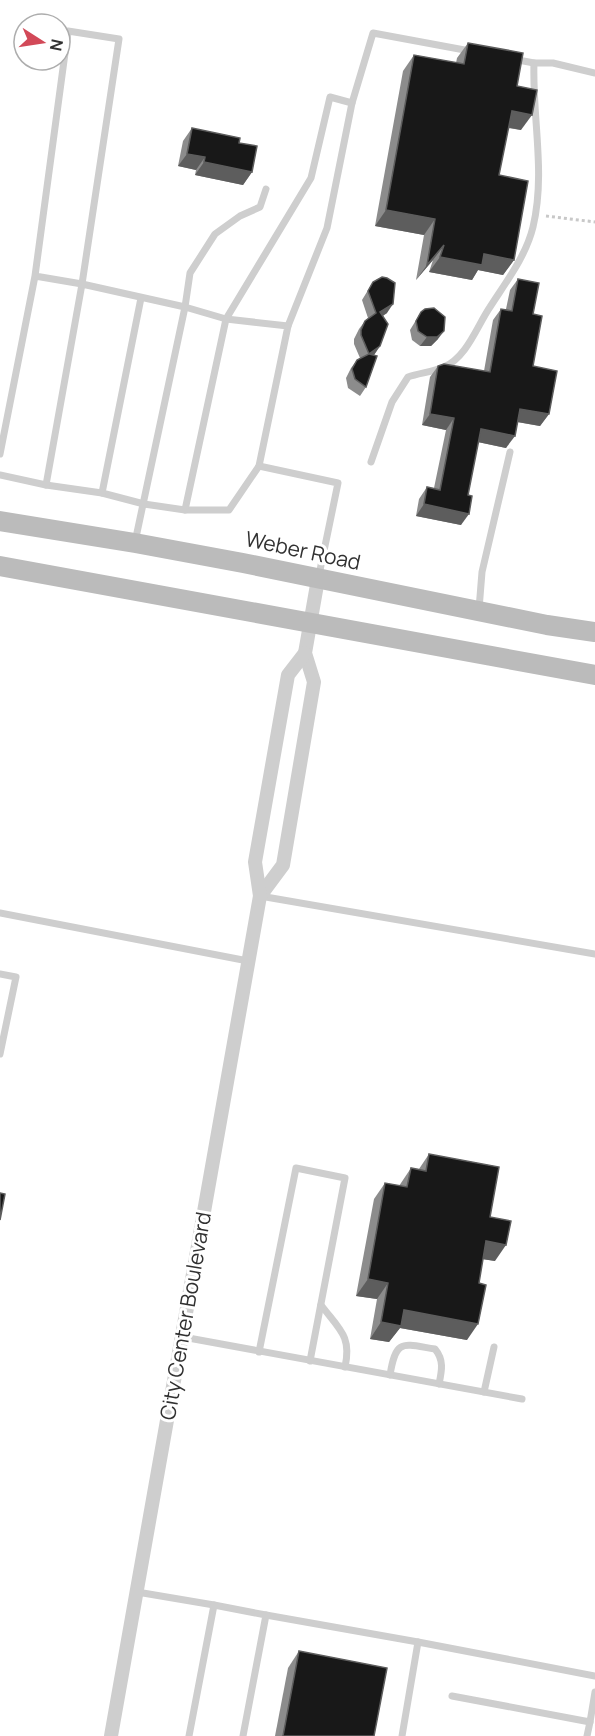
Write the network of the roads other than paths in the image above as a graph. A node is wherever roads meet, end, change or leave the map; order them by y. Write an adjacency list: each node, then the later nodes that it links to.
1 (477, 52): 5 (lane)
2 (500, 56): 3 (lane)
3 (534, 63): 4 (lane); 15 (lane)
4 (595, 73)
5 (352, 103): 11 (lane); 12 (lane)
6 (266, 189): 10 (lane)
7 (35, 276): 8 (lane); 8 (lane); 14 (lane)
8 (82, 284): 9 (lane); 18 (lane)
9 (141, 298): 10 (lane); 19 (lane)
10 (185, 307): 11 (lane); 20 (lane)
11 (226, 319): 12 (lane); 21 (lane)
12 (288, 326): 16 (lane)
13 (510, 452): 26 (lane)
14 (0, 454)
15 (371, 462)
16 (259, 466): 21 (lane); 25 (lane)
17 (0, 475): 18 (lane)
18 (46, 485): 19 (lane)
19 (102, 493): 20 (lane)
20 (144, 504): 21 (lane); 23 (lane)
21 (185, 510)
22 (0, 521): 23 (main road, Weber Road)
23 (135, 543): 25 (main road, Weber Road)
24 (0, 567): 27 (main road)
25 (318, 579): 26 (main road, Weber Road); 27 (street)
26 (479, 611): 28 (main road, Weber Road)
27 (311, 623): 29 (street); 30 (main road)
28 (595, 632)
29 (305, 653): 31 (street, City Center Boulevard); 31 (street, City Center Boulevard)
30 (595, 675)
31 (260, 896): 33 (lane); 34 (street, City Center Boulevard)
32 (0, 913): 34 (lane)
33 (595, 954)
34 (248, 961): 38 (street, City Center Boulevard)
35 (0, 974): 36 (lane)
36 (0, 1054)
37 (321, 1305): 40 (lane); 41 (lane); 42 (lane)
38 (183, 1337): 40 (lane); 47 (street, City Center Boulevard)
39 (494, 1347): 45 (lane)
40 (260, 1352): 41 (lane)
41 (310, 1361): 42 (lane)
42 (345, 1367): 43 (lane)
43 (390, 1375): 44 (lane); 44 (lane)
44 (439, 1384): 45 (lane)
45 (484, 1392): 46 (lane)
46 (522, 1399)
47 (137, 1592): 48 (lane); 55 (street, City Center Boulevard)
48 (214, 1605): 49 (lane); 56 (lane)
49 (266, 1615): 50 (lane); 57 (lane)
50 (418, 1642): 51 (lane); 58 (lane)
51 (595, 1676)
52 (595, 1692): 54 (lane)
53 (452, 1696): 54 (lane)
54 (590, 1722): 59 (lane)
55 (111, 1736)
56 (189, 1736)
57 (243, 1736)
58 (402, 1736)
59 (587, 1736)

